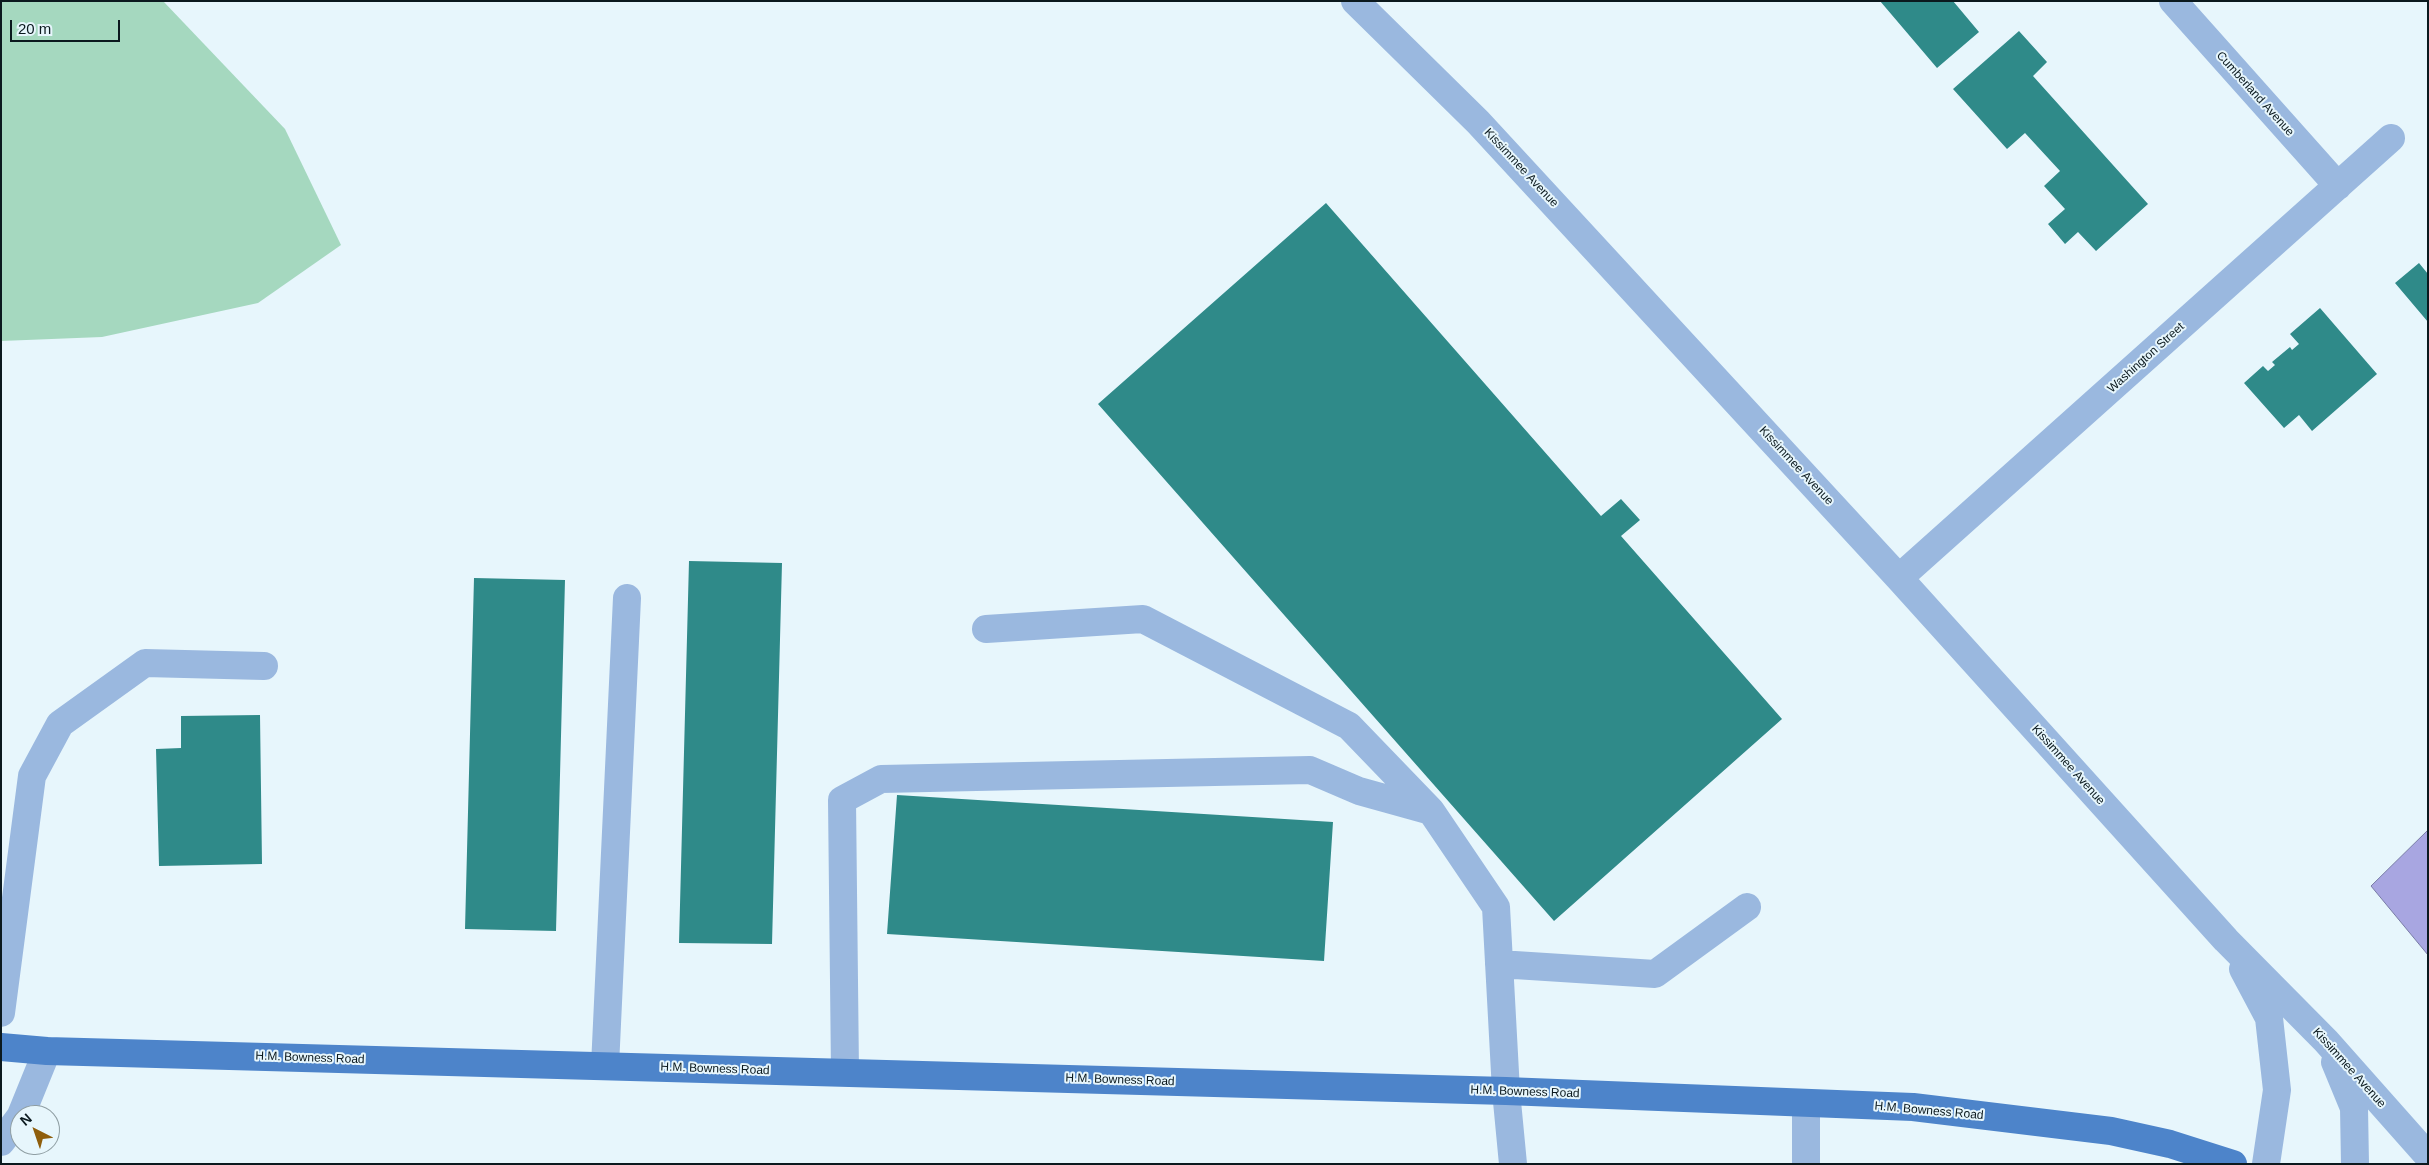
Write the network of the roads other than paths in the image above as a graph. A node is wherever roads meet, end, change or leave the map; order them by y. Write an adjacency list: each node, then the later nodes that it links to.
1 (1355, 1): 5 (street, Kissimmee Avenue)
2 (2173, 1): 4 (street, Cumberland Avenue)
3 (2391, 138): 4 (street, Washington Street)
4 (2338, 186): 5 (street, Washington Street)
5 (1899, 578): 11 (street, Kissimmee Avenue)
6 (628, 598): 17 (street)
7 (986, 629): 9 (street)
8 (264, 666): 13 (street)
9 (1431, 811): 12 (street); 18 (street)
10 (1747, 907): 12 (street)
11 (2226, 940): 14 (street, Kissimmee Avenue); 28 (street, Kissimmee Avenue)
12 (1499, 964): 19 (street)
13 (1, 1013)
14 (2326, 1041): 24 (street, Kissimmee Avenue); 29 (street)
15 (1, 1048): 16 (main road, H.M. Bowness Road)
16 (47, 1051): 17 (main road, H.M. Bowness Road); 21 (street)
17 (604, 1066): 18 (main road, H.M. Bowness Road)
18 (845, 1072): 19 (main road, H.M. Bowness Road)
19 (1506, 1090): 20 (main road, H.M. Bowness Road); 25 (street)
20 (1806, 1103): 26 (street); 27 (main road, H.M. Bowness Road)
21 (25, 1105)
22 (10, 1130): 23 (street)
23 (1, 1142)
24 (2428, 1156)
25 (1513, 1164)
26 (1806, 1164)
27 (2233, 1164)
28 (2266, 1164)
29 (2355, 1164)

